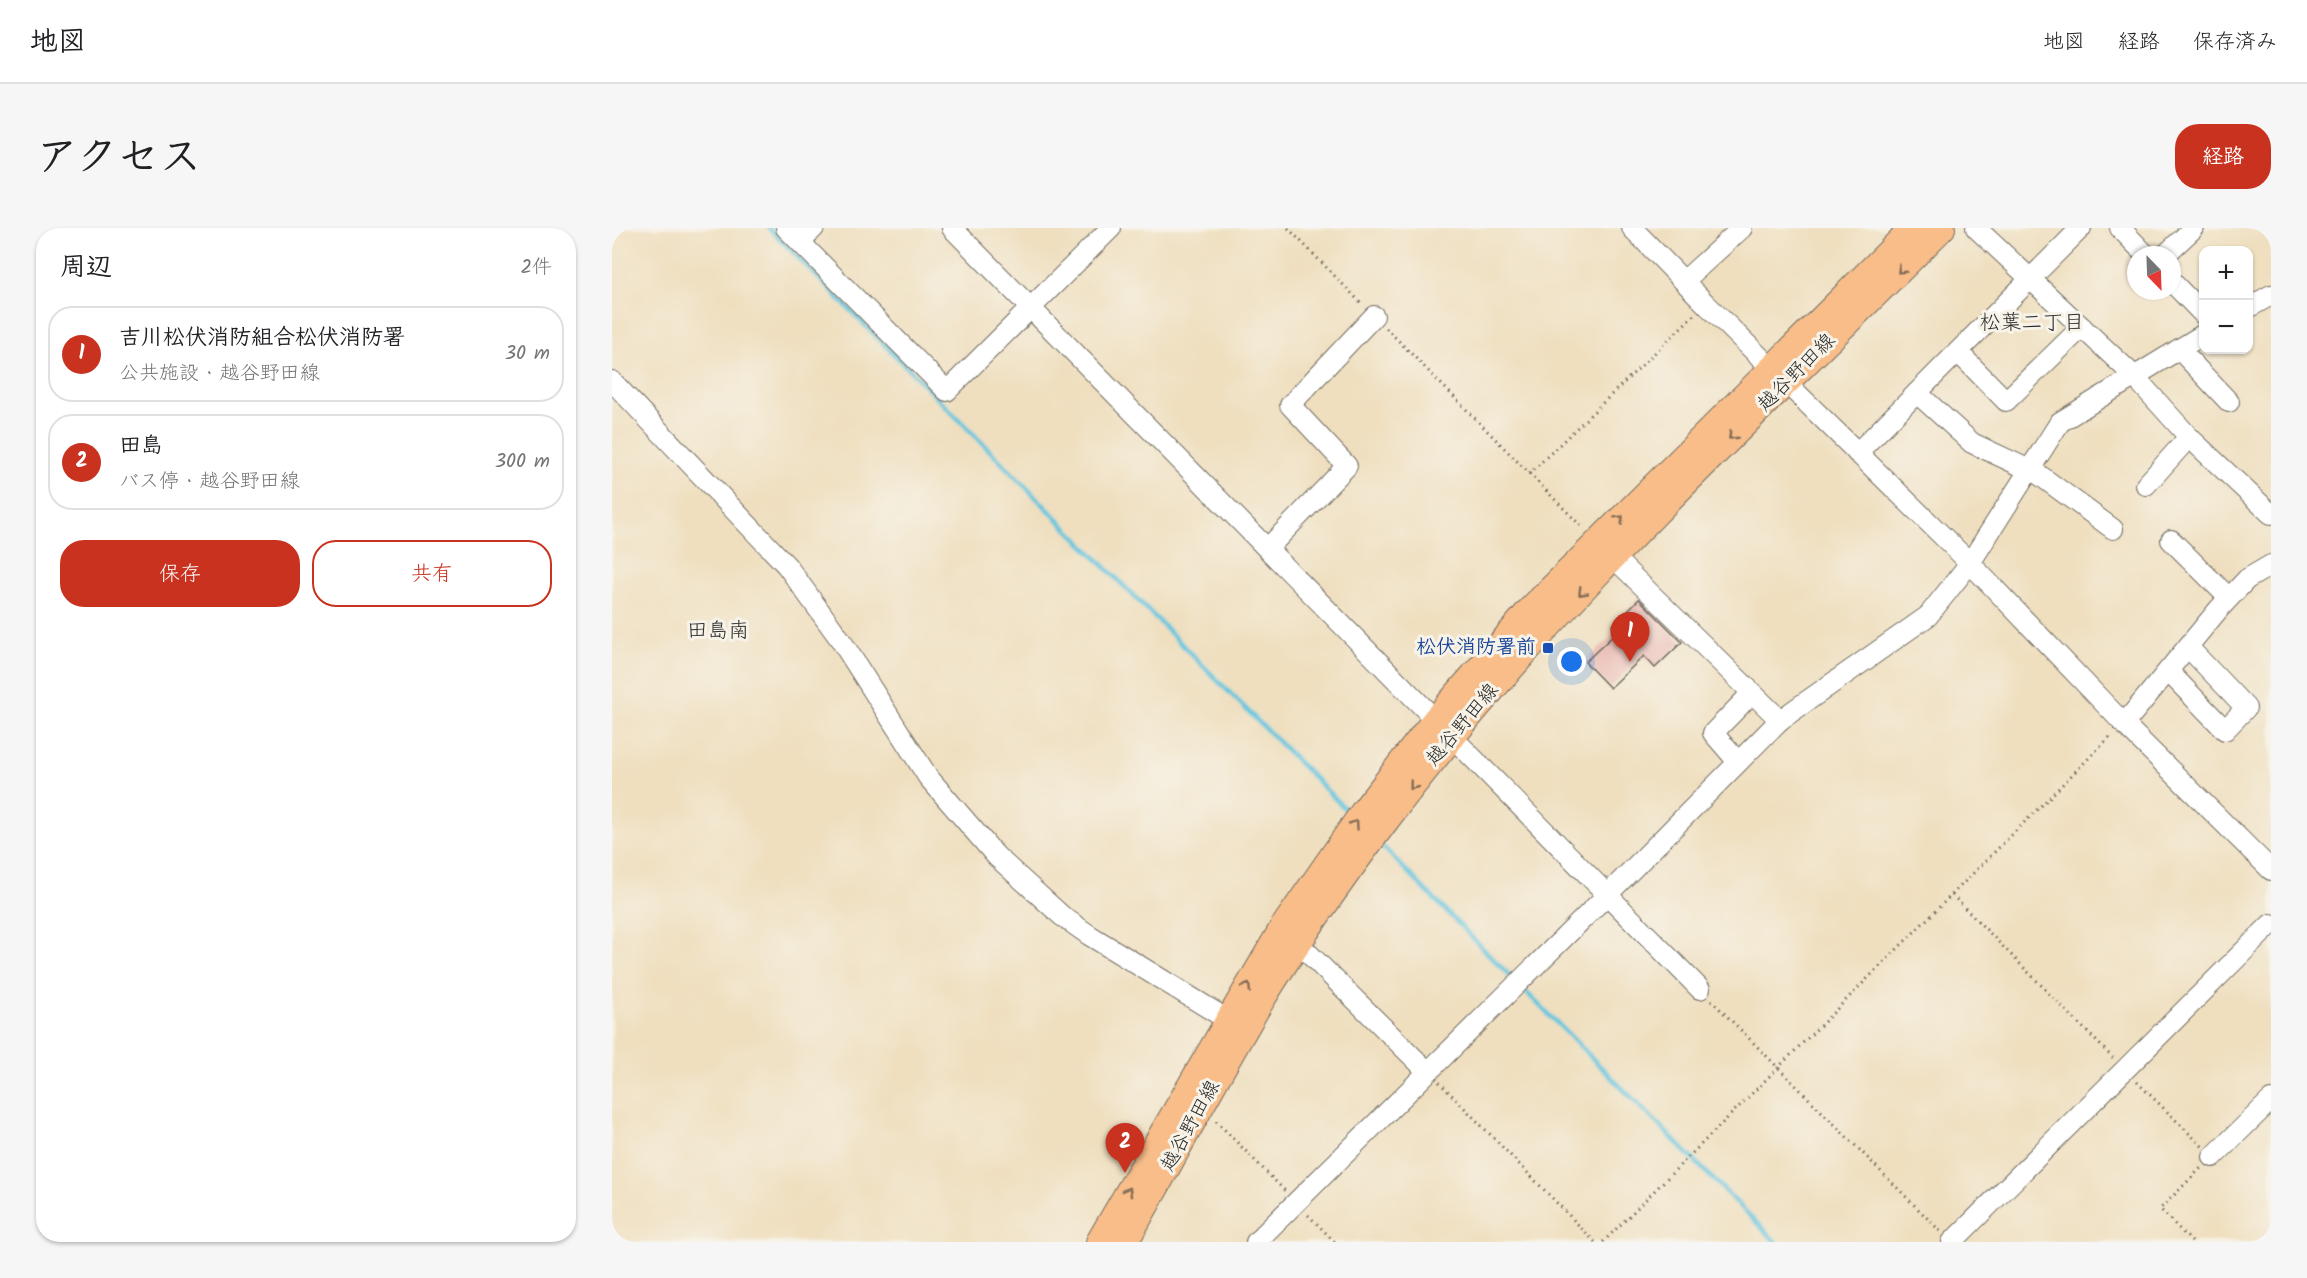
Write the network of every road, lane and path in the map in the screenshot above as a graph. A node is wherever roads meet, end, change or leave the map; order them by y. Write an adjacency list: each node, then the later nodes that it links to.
1 (786, 228): 14 (street)
2 (814, 228): 14 (street)
3 (952, 228): 23 (street)
4 (1111, 228): 23 (street)
5 (1288, 228): 25 (path)
6 (1632, 228): 18 (street)
7 (1742, 228): 18 (street)
8 (1913, 228): 30 (main road, 越谷野田線)
9 (1942, 228): 30 (main road, 越谷野田線, one-way to 30)
10 (1976, 228): 17 (street)
11 (2081, 228): 17 (street)
12 (2120, 228): 15 (street)
13 (2194, 228): 16 (street)
14 (800, 242): 23 (street)
15 (2137, 246)
16 (2175, 246)
17 (2030, 279): 26 (street); 29 (street)
18 (1684, 281): 21 (street)
19 (2181, 291): 24 (street)
20 (2271, 295): 22 (street)
21 (1706, 304): 30 (street); 38 (path)
22 (2253, 305)
23 (1032, 307): 43 (street)
24 (2199, 310)
25 (1374, 316): 38 (path); 43 (street)
26 (2082, 327): 29 (street); 31 (street)
27 (2199, 337): 28 (street)
28 (2179, 349): 31 (street); 34 (street)
29 (1958, 352): 33 (street)
30 (1779, 376): 36 (street); 44 (main road, 越谷野田線)
31 (2134, 376): 35 (street); 37 (street)
32 (612, 381): 61 (street)
33 (1917, 393): 36 (street); 37 (street)
34 (2229, 402)
35 (2189, 437): 39 (street); 40 (street)
36 (1857, 453): 45 (street)
37 (2027, 470): 41 (street); 45 (street)
38 (1529, 474): 44 (path)
39 (2146, 485)
40 (2271, 514)
41 (2113, 529)
42 (2170, 540): 47 (street)
43 (1268, 548): 53 (street)
44 (1605, 550): 50 (street); 53 (main road, 越谷野田線)
45 (1971, 563): 51 (street); 52 (street)
46 (2271, 565): 47 (street)
47 (2229, 598): 48 (street)
48 (2188, 646): 49 (street); 49 (street)
49 (2168, 671): 52 (street)
50 (1752, 693): 51 (street); 54 (street)
51 (1780, 720): 54 (street)
52 (2124, 724): 55 (street); 56 (path)
53 (1443, 729): 57 (street); 59 (main road, 越谷野田線, one-way to 59); 61 (main road, 越谷野田線, one-way to 53)
54 (1738, 762): 57 (street)
55 (2271, 870)
56 (1952, 895): 62 (path); 63 (path)
57 (1607, 896): 60 (street); 64 (street)
58 (2271, 924): 63 (street)
59 (1298, 943): 64 (street); 66 (main road, 越谷野田線)
60 (1700, 989): 62 (path)
61 (1228, 1020): 70 (main road, 越谷野田線, one-way to 61)
62 (1778, 1066): 69 (path); 75 (path)
63 (2126, 1070): 67 (path); 69 (street)
64 (1427, 1071): 68 (street); 74 (path)
65 (2271, 1100): 67 (street)
66 (1202, 1107): 68 (path); 71 (main road, 越谷野田線)
67 (2213, 1157): 76 (path)
68 (1296, 1202): 72 (street); 73 (path)
69 (1947, 1238)
70 (1099, 1242)
71 (1125, 1242)
72 (1256, 1242)
73 (1335, 1242)
74 (1594, 1242)
75 (1604, 1242)
76 (2192, 1242)

